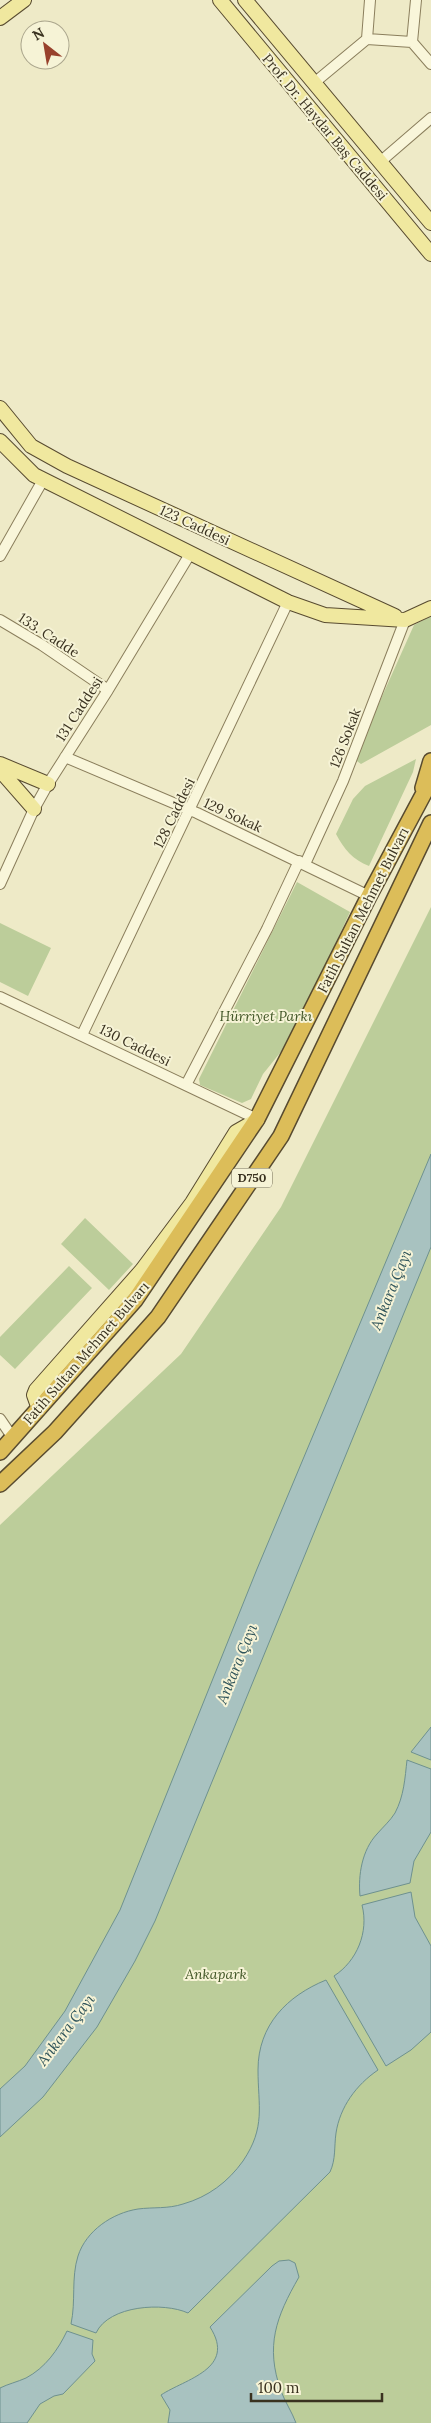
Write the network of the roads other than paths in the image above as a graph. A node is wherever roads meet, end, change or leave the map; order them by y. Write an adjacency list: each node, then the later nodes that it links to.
1 (24, 0): 6 (main road)
2 (220, 0): 14 (main road, Prof. Dr. Haydar Baş Caddesi)
3 (245, 0): 10 (main road, Prof. Dr. Haydar Baş Caddesi)
4 (370, 0): 7 (street)
5 (416, 0): 8 (street)
6 (0, 18)
7 (367, 39): 8 (street); 10 (street)
8 (412, 42): 9 (street)
9 (431, 64)
10 (314, 83): 12 (main road, Prof. Dr. Haydar Baş Caddesi)
11 (431, 118): 12 (street)
12 (380, 162): 13 (main road, Prof. Dr. Haydar Baş Caddesi)
13 (431, 223)
14 (431, 254)
15 (0, 408): 23 (main road, 123 Caddesi)
16 (0, 441): 17 (main road, 123 Caddesi)
17 (43, 480): 18 (main road, 123 Caddesi); 19 (street)
18 (190, 554): 20 (main road, 123 Caddesi); 24 (street, 131 Caddesi)
19 (0, 556)
20 (288, 602): 23 (main road, 123 Caddesi); 33 (street, 128 Caddesi)
21 (431, 608): 23 (main road, 123 Caddesi)
22 (0, 620): 24 (street, 133. Cadde)
23 (405, 620): 35 (street, 126 Sokak)
24 (108, 690): 25 (street, 131 Caddesi)
25 (65, 757): 30 (street, 131 Caddesi); 33 (street, 129 Sokak)
26 (431, 761): 31 (highway)
27 (0, 764): 30 (main road)
28 (0, 770): 32 (main road)
29 (431, 780): 31 (highway, Fatih Sultan Mehmet Bulvarı / D750)
30 (48, 784): 32 (street, 131 Caddesi)
31 (420, 801): 37 (highway, Fatih Sultan Mehmet Bulvarı / D750)
32 (34, 809): 36 (street, 131 Caddesi)
33 (191, 810): 35 (street, 129 Sokak); 39 (street, 128 Caddesi)
34 (431, 823): 45 (highway, Fatih Sultan Mehmet Bulvarı / D750)
35 (302, 863): 37 (street, 129 Sokak); 40 (street, 126 Sokak)
36 (0, 884)
37 (369, 896): 41 (highway, Fatih Sultan Mehmet Bulvarı / D750)
38 (0, 997): 39 (street, 130 Caddesi)
39 (82, 1036): 40 (street, 130 Caddesi)
40 (186, 1085): 41 (street, 130 Caddesi)
41 (257, 1119): 43 (highway, Fatih Sultan Mehmet Bulvarı / D750)
42 (0, 1419): 43 (street)
43 (13, 1438): 44 (highway, Fatih Sultan Mehmet Bulvarı / D750)
44 (0, 1452)
45 (0, 1484)

